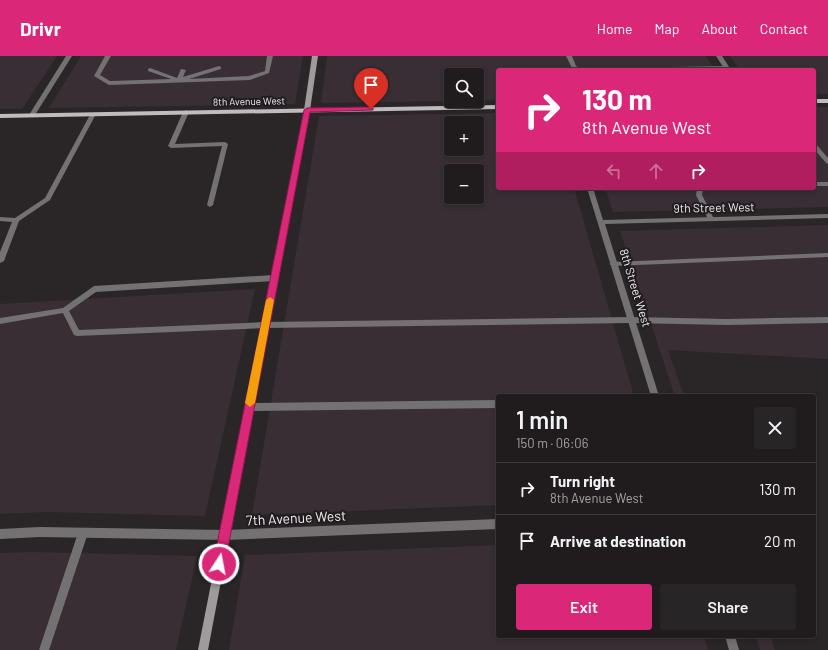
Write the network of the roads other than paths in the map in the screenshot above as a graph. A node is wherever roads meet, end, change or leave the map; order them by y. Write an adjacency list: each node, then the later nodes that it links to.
1 (69, 56): 19 (street)
2 (108, 56): 12 (street)
3 (270, 56): 12 (street)
4 (315, 56): 16 (street)
5 (570, 56): 8 (street)
6 (719, 56): 9 (street)
7 (219, 68): 12 (street)
8 (576, 68)
9 (726, 68)
10 (150, 70): 12 (street)
11 (184, 70): 12 (street)
12 (179, 80)
13 (816, 101): 14 (main road)
14 (828, 101)
15 (496, 107): 16 (main road, 8th Avenue West)
16 (307, 110): 17 (main road, 8th Avenue West); 36 (street)
17 (186, 112): 18 (main road, 8th Avenue West); 27 (street)
18 (93, 114): 19 (main road, 8th Avenue West); 31 (street)
19 (32, 115): 20 (main road, 8th Avenue West)
20 (0, 116)
21 (816, 147): 22 (street)
22 (828, 162)
23 (816, 184): 24 (street)
24 (828, 184)
25 (591, 190): 32 (street, 8th Street West)
26 (700, 190): 30 (street)
27 (210, 205)
28 (828, 216): 30 (street, 9th Street West)
29 (0, 219): 31 (street)
30 (711, 219): 32 (street, 9th Street West)
31 (16, 220): 34 (street)
32 (600, 222): 35 (street, 8th Street West)
33 (828, 254): 35 (street)
34 (0, 261)
35 (613, 264): 38 (street, 8th Street West)
36 (274, 278): 37 (street); 41 (street)
37 (64, 310): 40 (street); 41 (street)
38 (631, 320): 39 (street); 41 (street); 42 (street, 8th Street West)
39 (828, 320)
40 (0, 321)
41 (265, 325): 44 (street)
42 (654, 394)
43 (496, 404): 44 (street)
44 (249, 408): 48 (street)
45 (496, 524): 48 (street, 7th Avenue West)
46 (83, 533): 47 (street, 7th Avenue West); 48 (street, 7th Avenue West); 50 (street)
47 (0, 534)
48 (225, 536): 51 (street)
49 (731, 638): 52 (street)
50 (44, 650)
51 (203, 650)
52 (734, 650)

